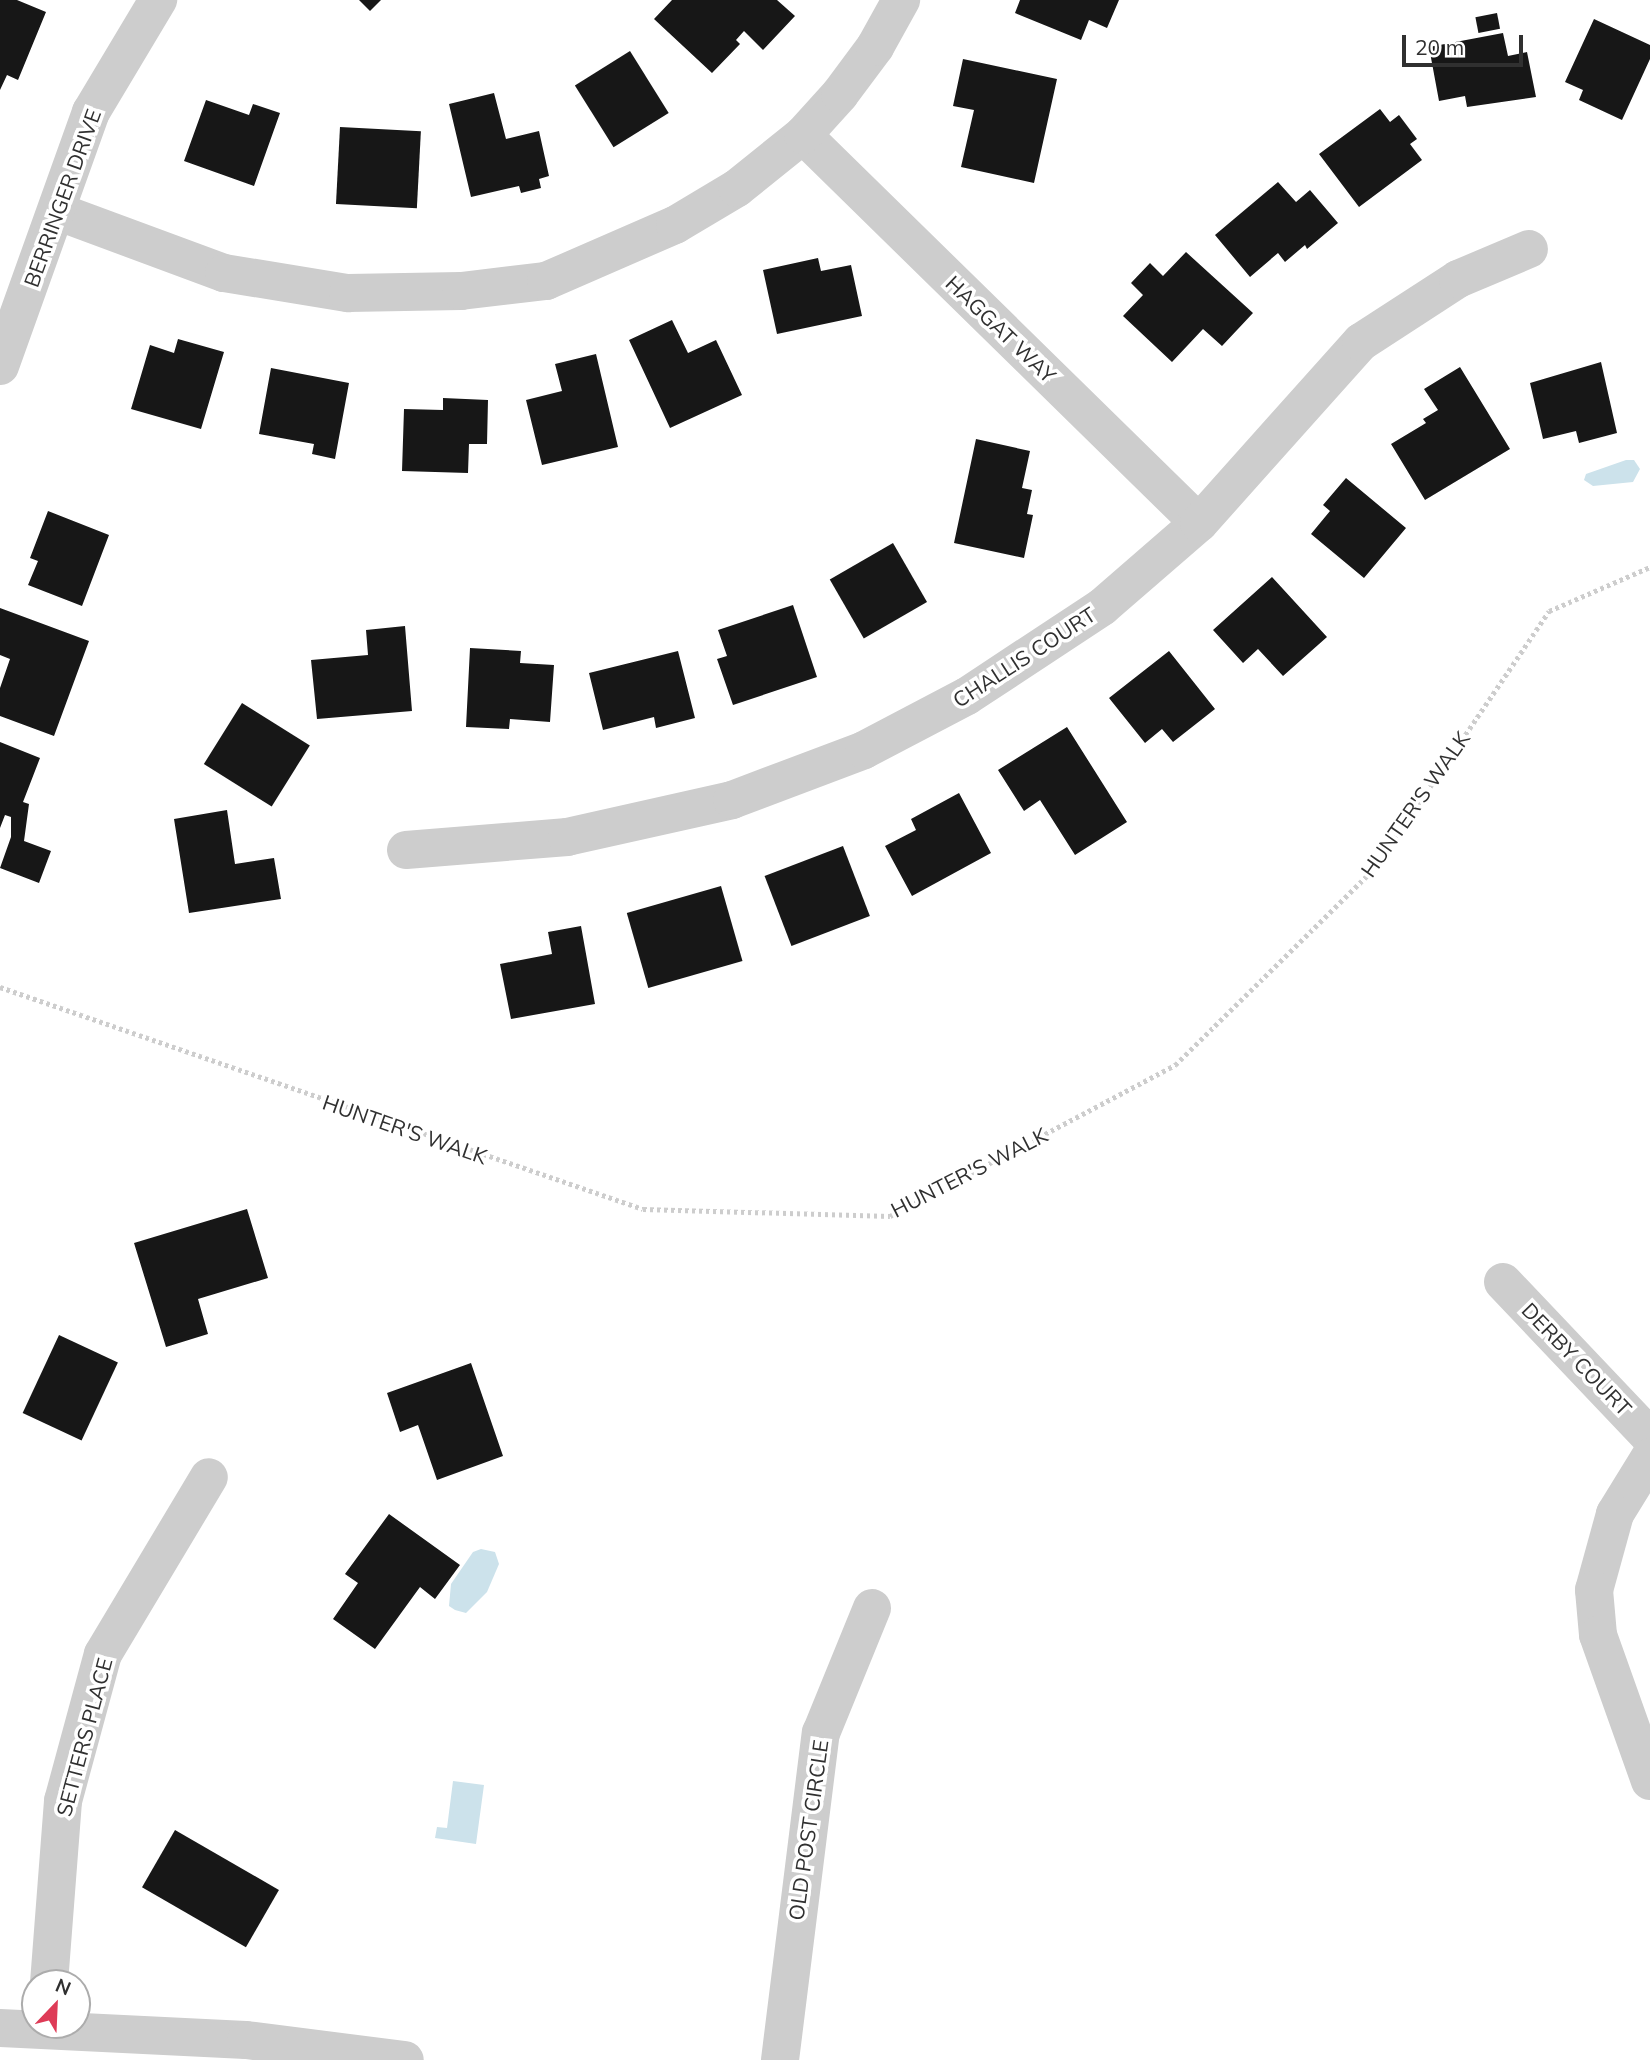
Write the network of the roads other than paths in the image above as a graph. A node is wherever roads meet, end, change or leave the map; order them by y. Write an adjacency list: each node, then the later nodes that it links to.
1 (158, 0): 4 (street, BERRINGER DRIVE)
2 (901, 0): 3 (street)
3 (803, 135): 4 (street); 7 (street, HAGGAT WAY)
4 (59, 212): 6 (street, BERRINGER DRIVE)
5 (1529, 249): 7 (street, CHALLIS COURT)
6 (0, 366)
7 (1199, 523): 8 (street, CHALLIS COURT)
8 (406, 850)
9 (1503, 1282): 10 (street, DERBY COURT)
10 (1650, 1437)
11 (1650, 1457): 14 (street)
12 (209, 1476): 15 (street, SETTERS PLACE)
13 (872, 1608): 20 (street, OLD POST CIRCLE)
14 (1650, 1781)
15 (50, 1969)
16 (0, 2028): 17 (street)
17 (21, 2028)
18 (91, 2031): 19 (street)
19 (405, 2060)
20 (779, 2060)

